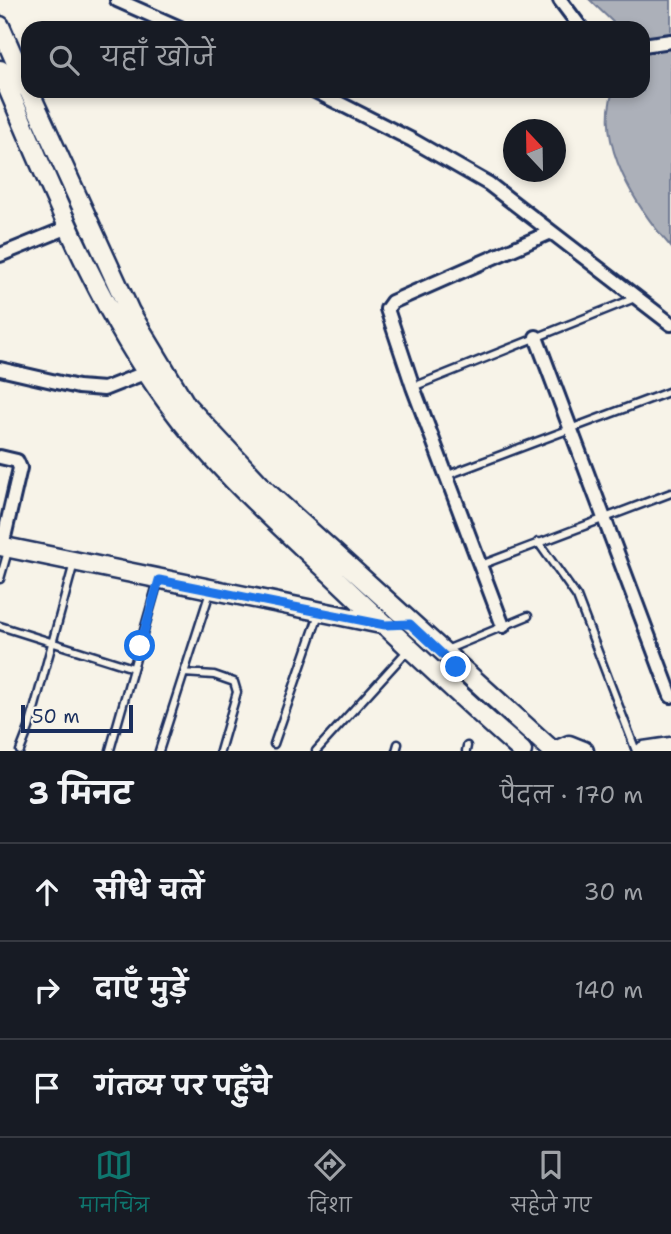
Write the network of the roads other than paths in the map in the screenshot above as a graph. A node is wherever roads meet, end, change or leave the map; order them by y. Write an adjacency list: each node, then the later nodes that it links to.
1 (117, 0): 3 (street)
2 (560, 0): 4 (street)
3 (164, 21)
4 (576, 21)
5 (0, 26): 9 (main road)
6 (671, 41): 7 (street)
7 (650, 44)
8 (0, 70): 12 (main road)
9 (21, 74)
10 (32, 98): 36 (main road)
11 (329, 98): 13 (street)
12 (69, 227): 14 (street); 19 (main road)
13 (551, 232): 15 (street); 20 (street)
14 (0, 254)
15 (637, 298): 16 (street); 17 (lane)
16 (671, 324)
17 (536, 337): 20 (lane); 22 (street)
18 (0, 369): 19 (street)
19 (147, 372): 37 (main road)
20 (413, 387): 24 (street)
21 (671, 391): 22 (lane)
22 (571, 429): 24 (lane); 26 (street)
23 (0, 457): 28 (street)
24 (448, 475): 30 (street)
25 (671, 493): 26 (lane)
26 (604, 519): 27 (lane); 45 (street)
27 (538, 542): 30 (lane); 56 (lane)
28 (4, 547): 29 (main road); 31 (lane)
29 (74, 562): 32 (main road); 40 (lane)
30 (481, 565): 39 (street)
31 (0, 579)
32 (159, 580): 33 (main road); 43 (lane)
33 (211, 590): 34 (main road); 44 (lane)
34 (320, 612): 37 (main road); 46 (lane)
35 (528, 616): 39 (lane)
36 (410, 624): 37 (main road); 42 (main road)
37 (385, 625): 41 (main road)
38 (0, 626): 40 (lane)
39 (503, 626): 42 (lane)
40 (52, 643): 43 (lane); 49 (lane)
41 (410, 649): 52 (lane); 53 (main road)
42 (441, 652): 54 (main road)
43 (133, 668): 48 (lane)
44 (184, 673): 50 (lane); 51 (lane)
45 (671, 696)
46 (274, 744)
47 (671, 747): 57 (main road)
48 (110, 750)
49 (20, 751)
50 (159, 751)
51 (220, 751)
52 (316, 751)
53 (522, 751)
54 (554, 751): 55 (main road)
55 (584, 751)
56 (636, 751)
57 (644, 751)

